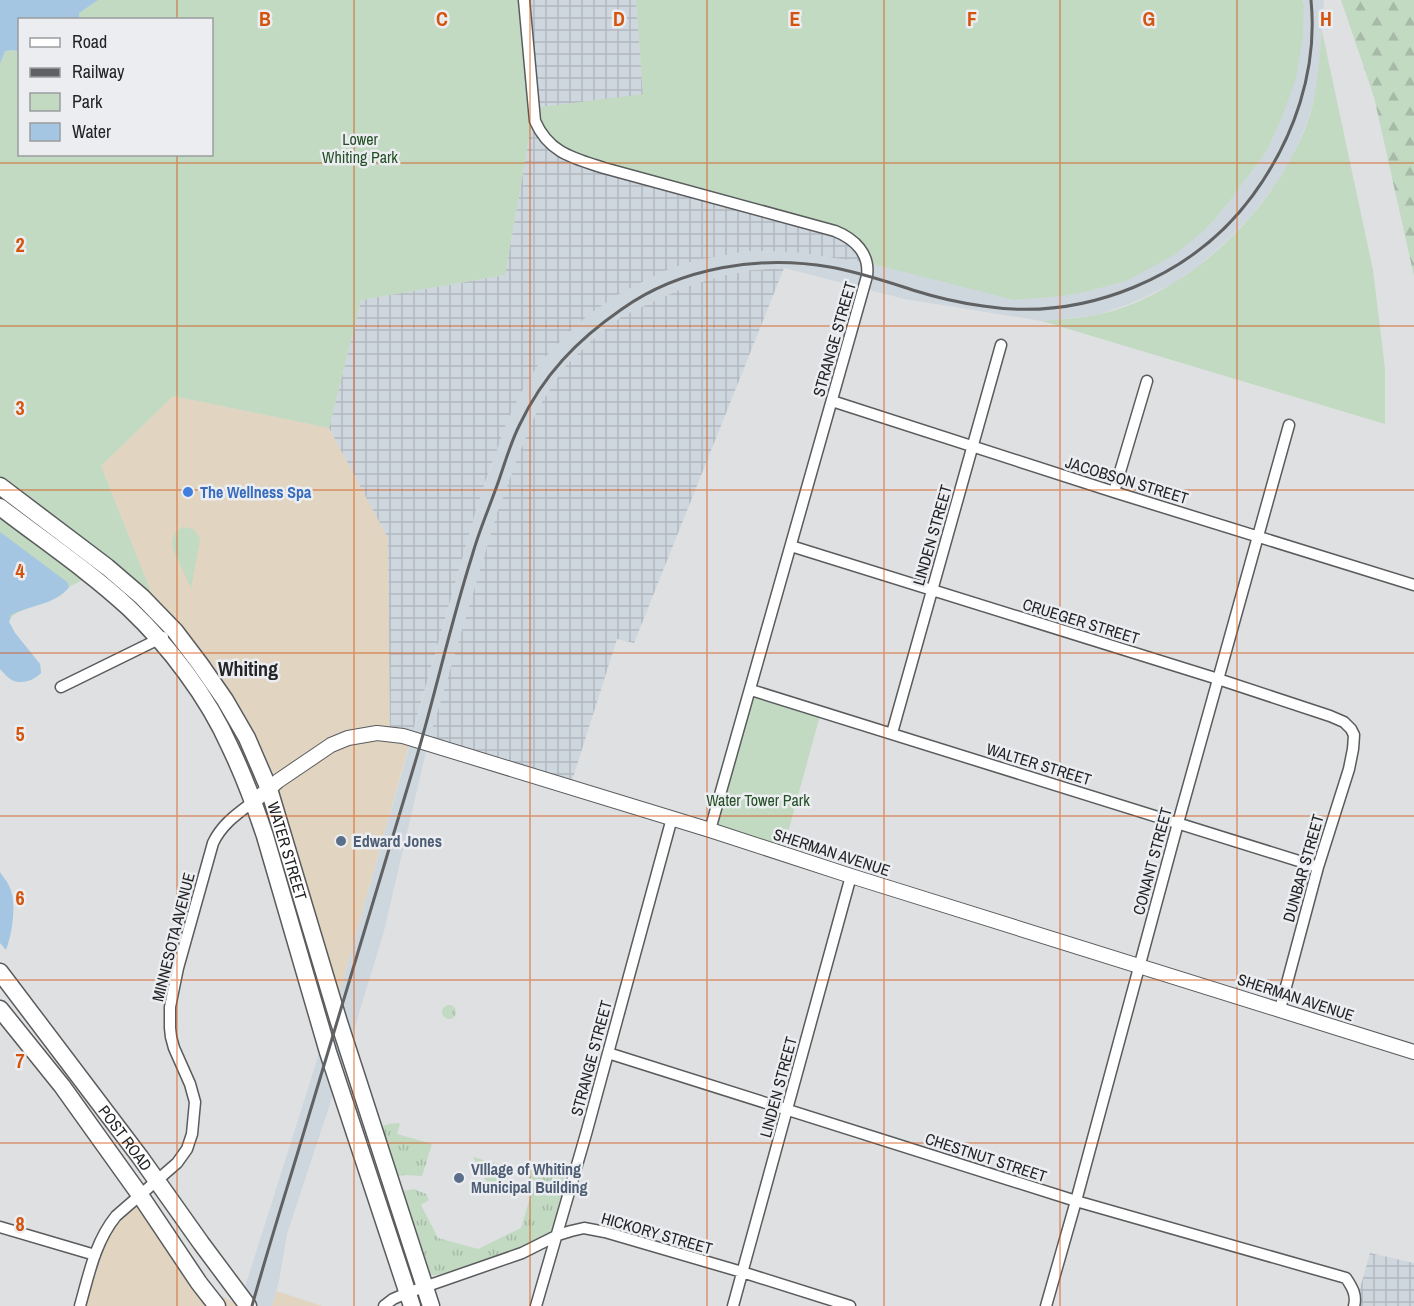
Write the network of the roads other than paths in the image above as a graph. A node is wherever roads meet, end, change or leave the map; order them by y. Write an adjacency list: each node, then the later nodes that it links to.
1 (524, 0): 4 (street, STRANGE STREET)
2 (1001, 345): 6 (street, LINDEN STREET)
3 (1147, 381): 8 (street)
4 (832, 401): 6 (street, JACOBSON STREET); 11 (street, STRANGE STREET)
5 (1289, 425): 10 (street, CONANT STREET)
6 (973, 447): 8 (street, JACOBSON STREET); 13 (street, LINDEN STREET)
7 (0, 486): 14 (main road, WATER STREET)
8 (1114, 492): 10 (street, JACOBSON STREET)
9 (0, 507): 15 (main road, WATER STREET)
10 (1257, 536): 12 (street, JACOBSON STREET); 16 (street, CONANT STREET)
11 (791, 546): 13 (street, CRUEGER STREET); 18 (street, STRANGE STREET)
12 (1414, 585)
13 (932, 591): 16 (street, CRUEGER STREET); 19 (street, LINDEN STREET)
14 (175, 631): 15 (street); 21 (main road, WATER STREET)
15 (158, 639): 17 (street); 22 (main road, WATER STREET)
16 (1218, 679): 20 (street, CRUEGER STREET); 24 (street, CONANT STREET)
17 (61, 687)
18 (751, 690): 19 (street, WALTER STREET); 25 (street, STRANGE STREET)
19 (892, 734): 24 (street, WALTER STREET)
20 (1354, 735): 26 (street, DUNBAR STREET)
21 (269, 789): 22 (street, SHERMAN AVENUE); 23 (street, SHERMAN AVENUE); 42 (main road, WATER STREET)
22 (253, 802): 35 (street, MINNESOTA AVENUE); 43 (main road, WATER STREET)
23 (672, 818): 25 (street, SHERMAN AVENUE); 33 (street, STRANGE STREET)
24 (1178, 823): 26 (street, WALTER STREET); 28 (street, CONANT STREET)
25 (710, 830): 27 (street, SHERMAN AVENUE)
26 (1318, 867): 31 (street, DUNBAR STREET)
27 (851, 876): 28 (street, SHERMAN AVENUE); 34 (street, LINDEN STREET)
28 (1139, 965): 31 (street, SHERMAN AVENUE); 37 (street, CONANT STREET)
29 (0, 972): 35 (main road, POST ROAD)
30 (0, 1009): 36 (main road, POST ROAD)
31 (1280, 1009): 32 (street, SHERMAN AVENUE)
32 (1414, 1052)
33 (608, 1053): 34 (street, CHESTNUT STREET); 39 (street, STRANGE STREET)
34 (788, 1109): 37 (street, CHESTNUT STREET); 41 (street, LINDEN STREET)
35 (156, 1181): 36 (street, MINNESOTA AVENUE); 46 (main road, POST ROAD)
36 (140, 1195): 40 (street, MINNESOTA AVENUE); 45 (main road, POST ROAD)
37 (1076, 1201): 52 (street, CONANT STREET); 53 (street, CHESTNUT STREET)
38 (0, 1227): 40 (street)
39 (558, 1235): 41 (street, HICKORY STREET); 42 (street, HICKORY STREET); 49 (street, STRANGE STREET)
40 (95, 1255): 44 (street, MINNESOTA AVENUE)
41 (742, 1272): 50 (street, LINDEN STREET); 51 (street, HICKORY STREET)
42 (425, 1287): 43 (street, HICKORY STREET); 48 (main road, WATER STREET)
43 (409, 1300): 47 (street, HICKORY STREET)
44 (81, 1306)
45 (217, 1306)
46 (248, 1306)
47 (384, 1306)
48 (431, 1306)
49 (536, 1306)
50 (733, 1306)
51 (850, 1306)
52 (1046, 1306)
53 (1354, 1306)

